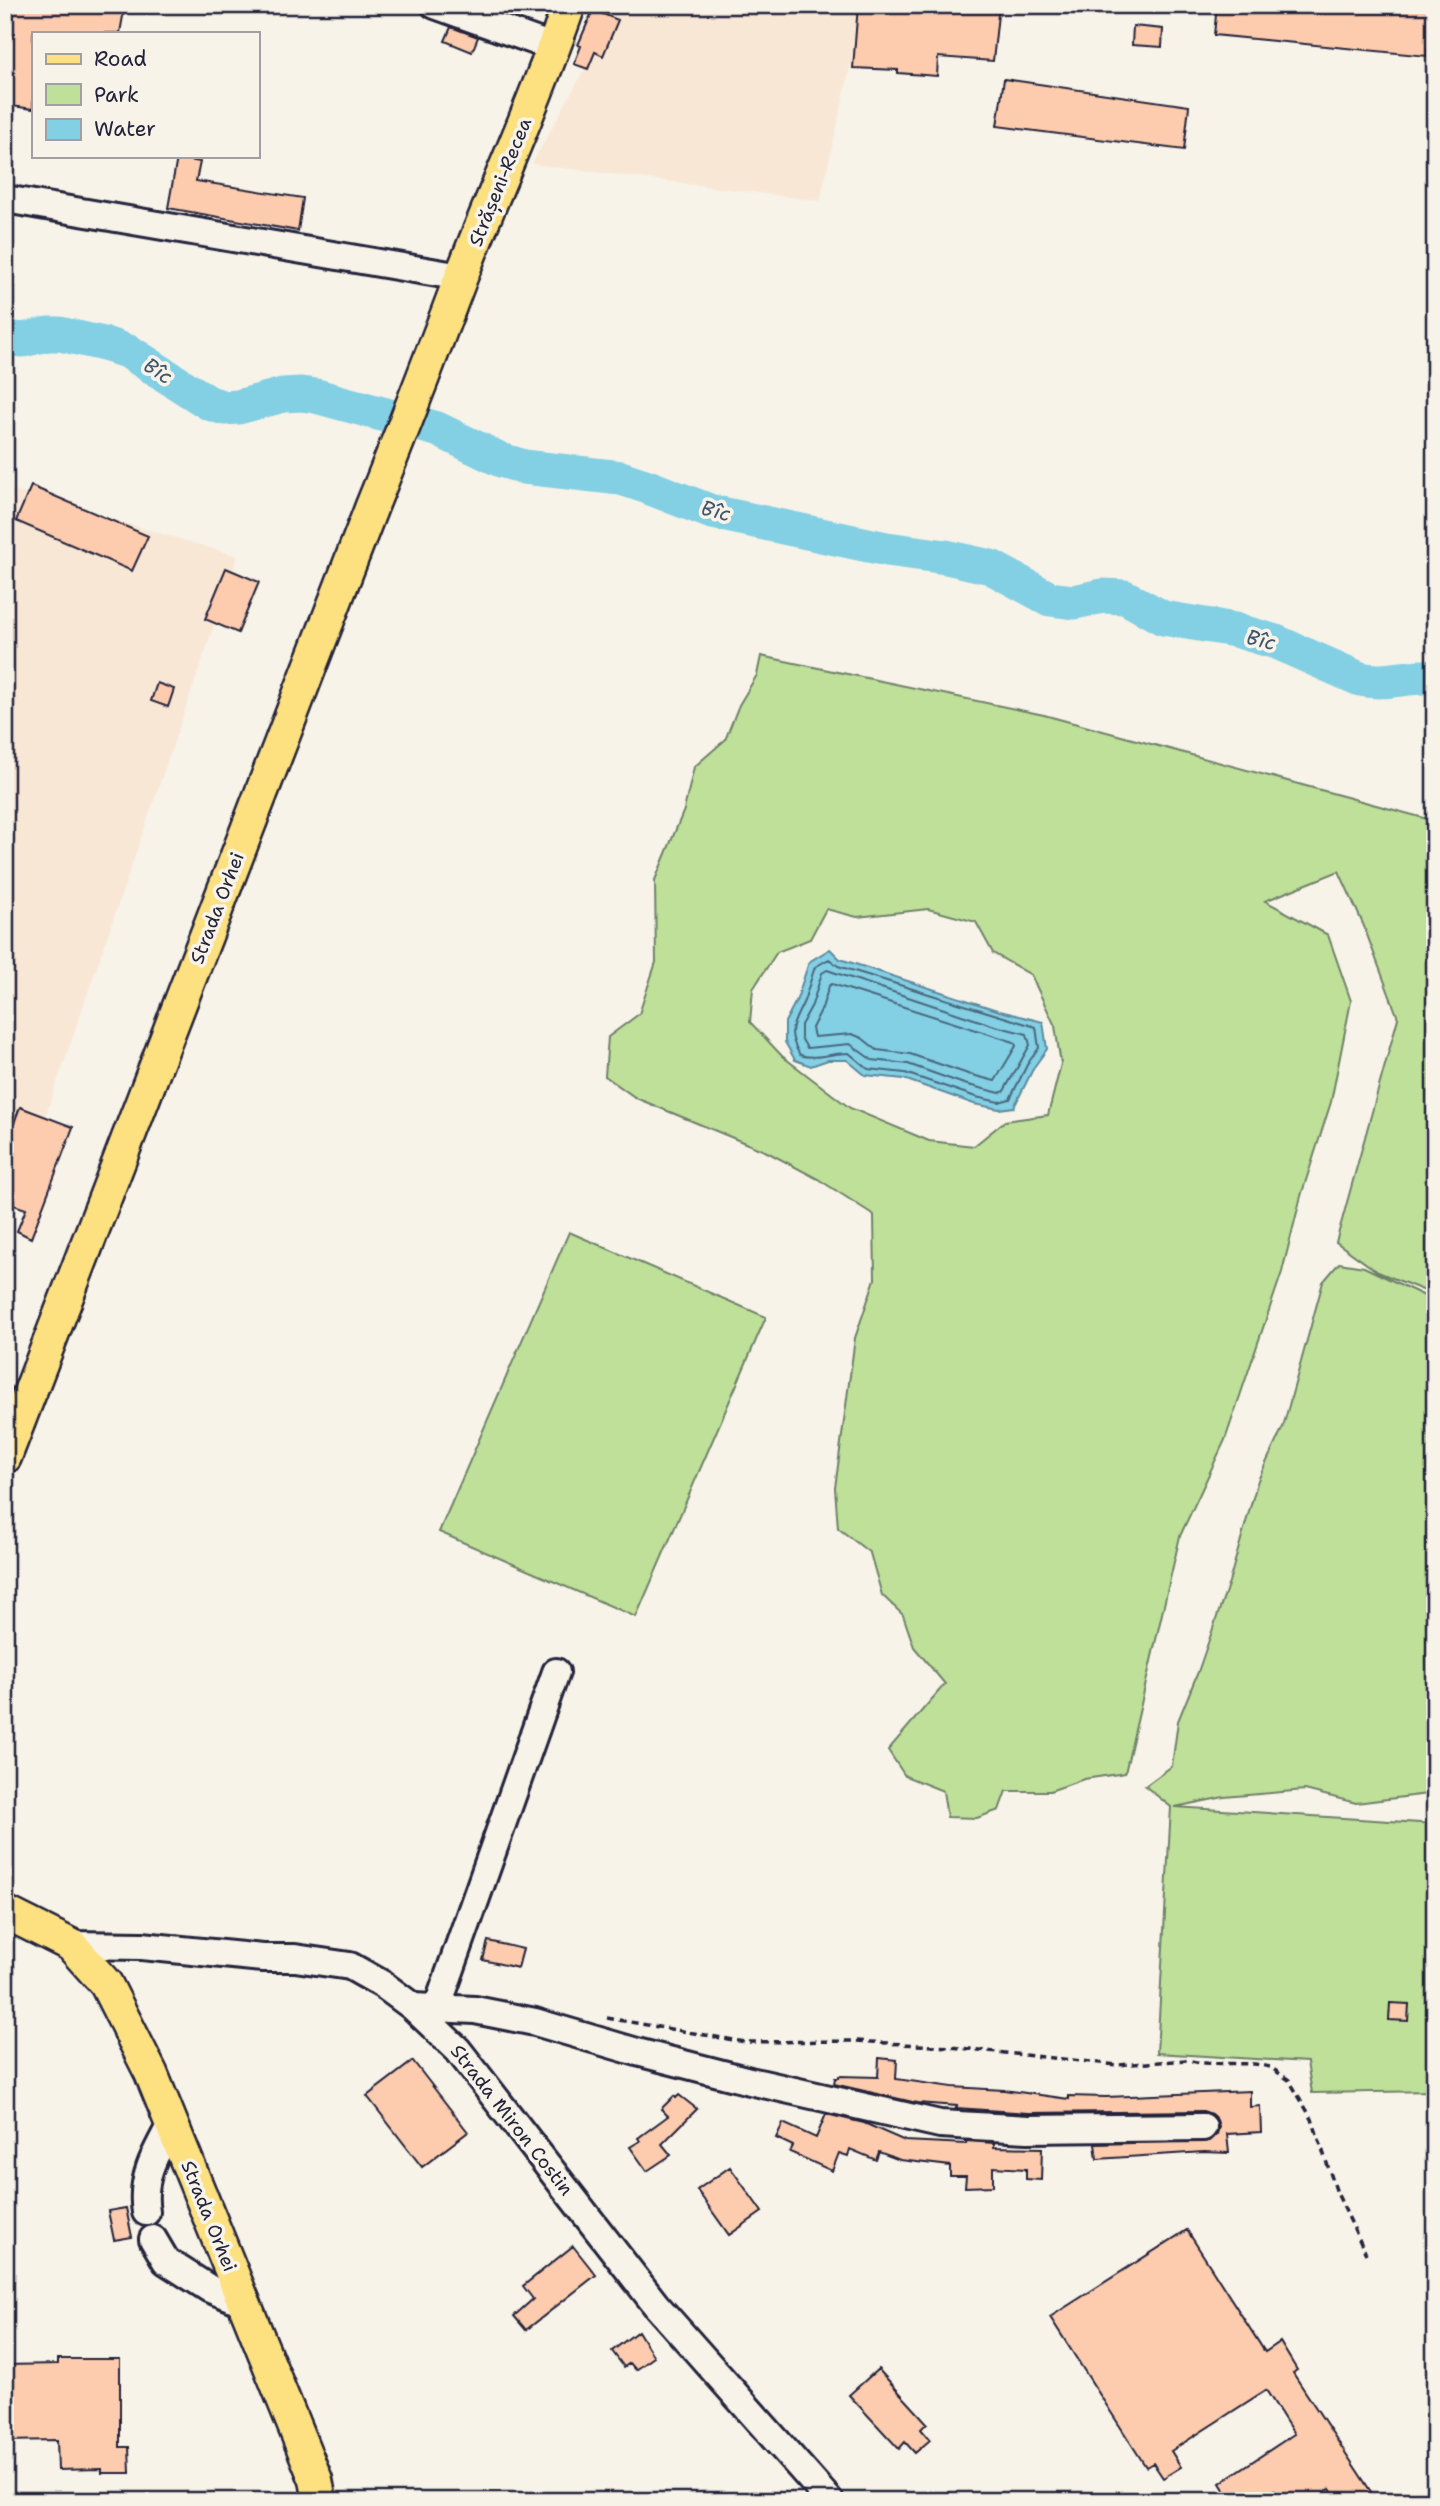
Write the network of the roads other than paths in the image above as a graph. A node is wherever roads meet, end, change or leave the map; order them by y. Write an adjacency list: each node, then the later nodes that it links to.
1 (435, 5): 3 (street)
2 (569, 5): 3 (main road, Strășeni-Recea)
3 (555, 48): 5 (main road, Strășeni-Recea)
4 (5, 199): 5 (street)
5 (461, 277): 6 (main road, Strășeni-Recea)
6 (431, 359): 7 (main road, Strada Orhei)
7 (5, 1457)
8 (556, 1672): 11 (street)
9 (5, 1912): 10 (main road, Strada Miron Costin)
10 (71, 1945): 11 (street, Strada Miron Costin); 12 (main road, Strada Orhei)
11 (425, 2008): 13 (street); 18 (street, Strada Miron Costin)
12 (172, 2123): 14 (street); 16 (main road, Strada Orhei)
13 (1203, 2127)
14 (146, 2212)
15 (153, 2239): 16 (street)
16 (245, 2303): 17 (main road, Strada Orhei)
17 (322, 2494)
18 (830, 2501)

